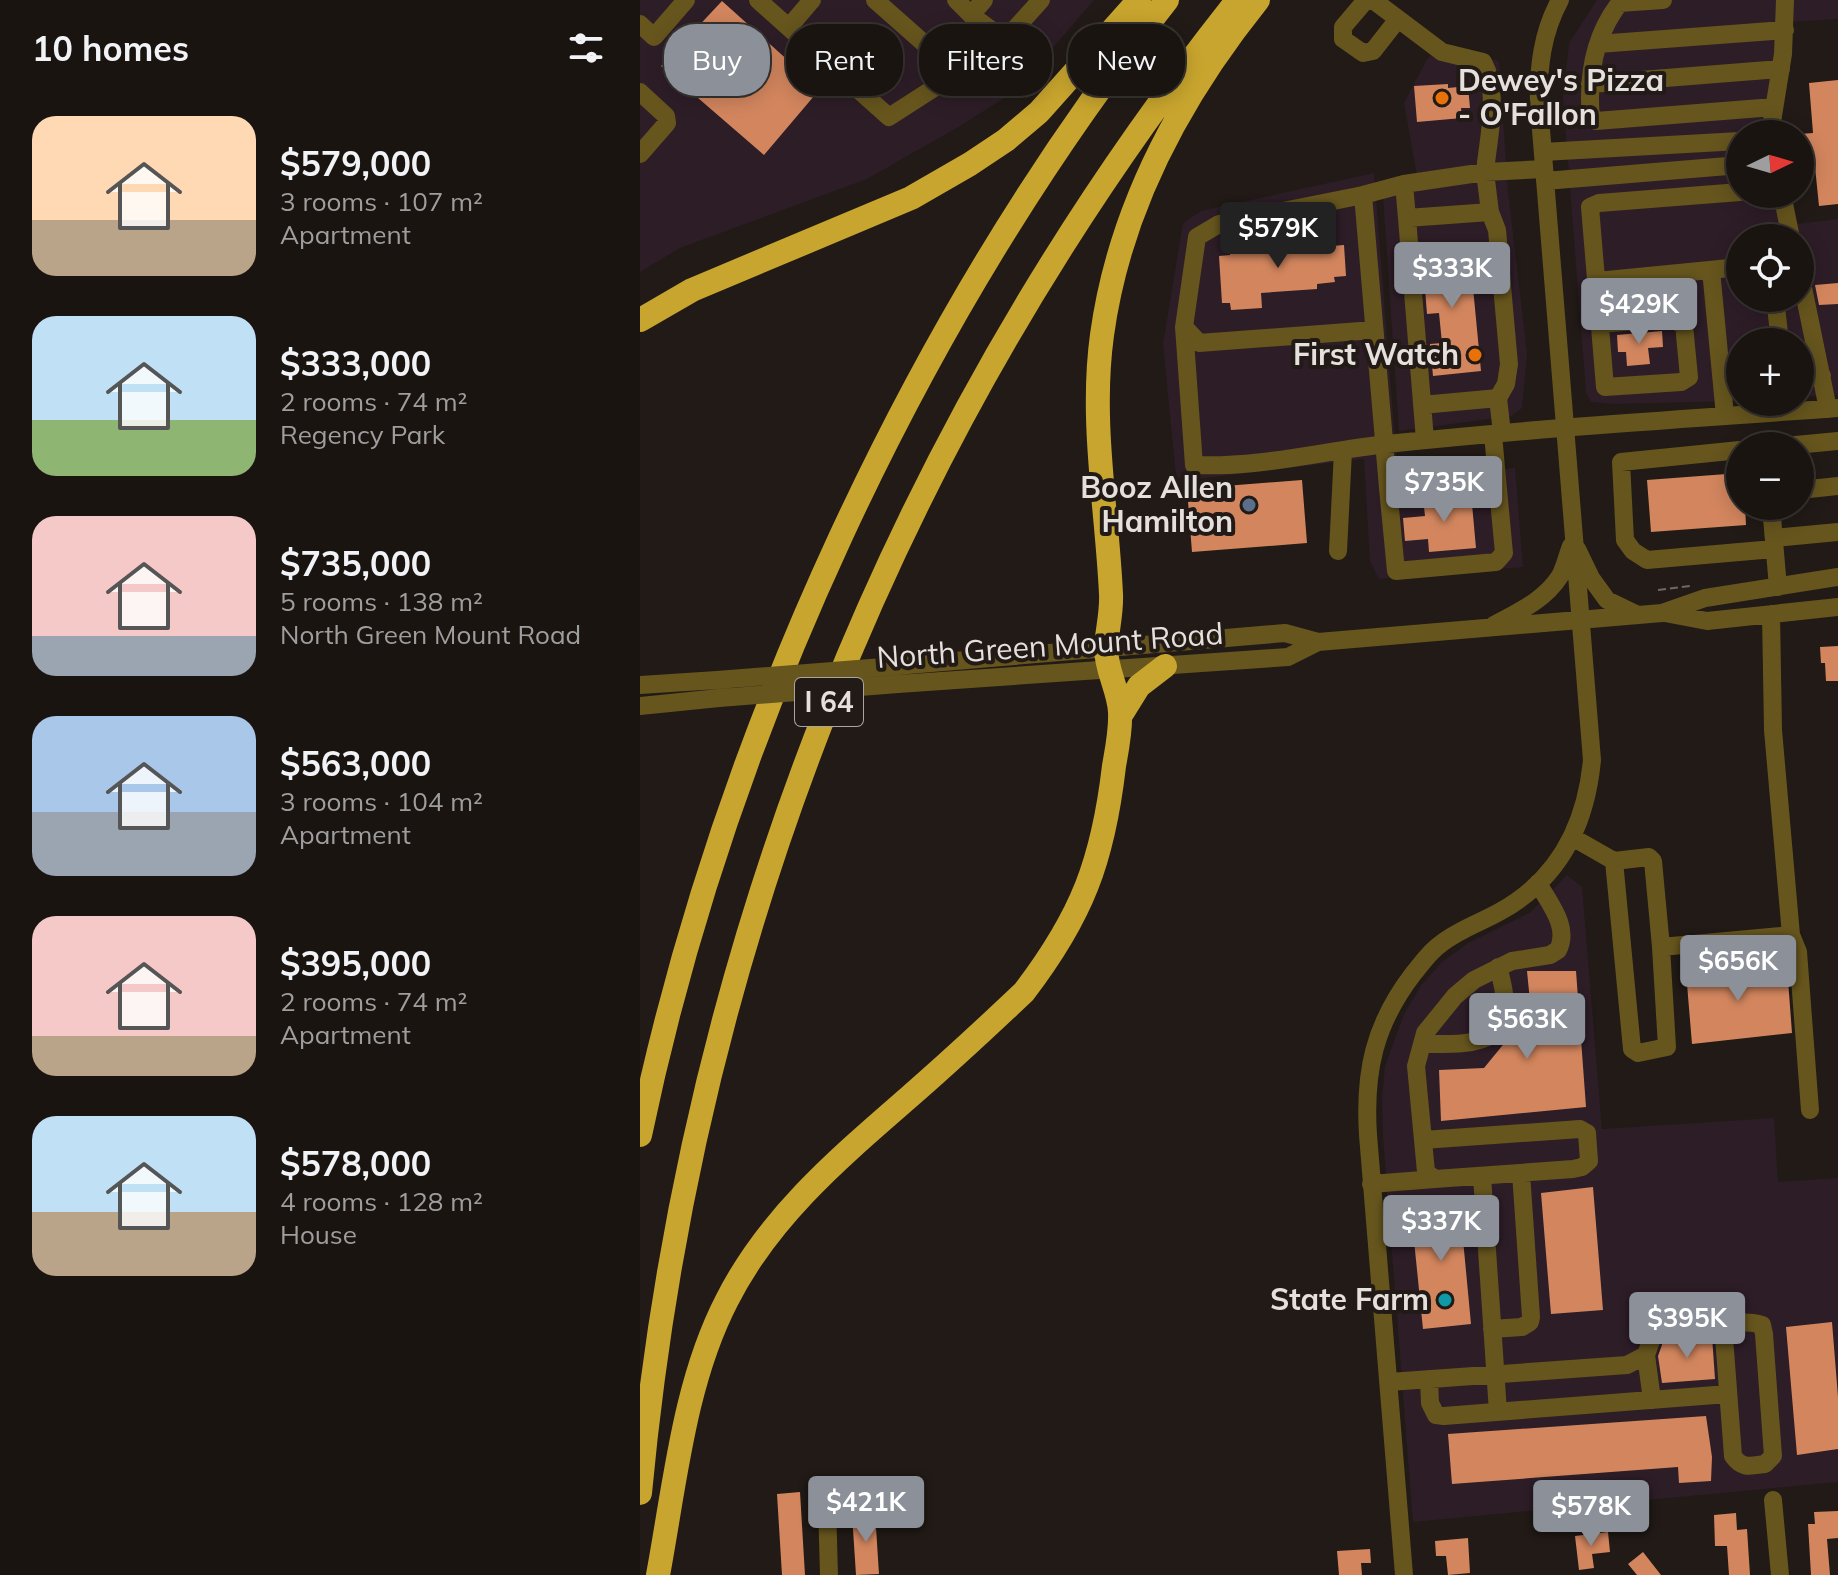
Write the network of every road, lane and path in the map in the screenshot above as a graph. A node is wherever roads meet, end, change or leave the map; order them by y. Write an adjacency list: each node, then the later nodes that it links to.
1 (686, 0): 20 (street)
2 (758, 0): 21 (street)
3 (812, 0): 22 (street)
4 (875, 0): 23 (street)
5 (956, 0): 18 (street)
6 (984, 0): 18 (street)
7 (1041, 0): 18 (street)
8 (1139, 0): 47 (highway)
9 (1167, 0): 102 (highway, I 64)
10 (1237, 0): 117 (highway, I 64)
11 (1258, 0): 88 (highway)
12 (1366, 0): 19 (street)
13 (1373, 0): 19 (street)
14 (1560, 0): 36 (street)
15 (1663, 0): 17 (street)
16 (1785, 0): 25 (street)
17 (1621, 2): 26 (street)
18 (971, 15)
19 (1398, 19): 37 (street)
20 (640, 24)
21 (786, 24)
22 (792, 24)
23 (902, 24)
24 (903, 25): 30 (street)
25 (1785, 30): 26 (street); 27 (street)
26 (1598, 44): 28 (street)
27 (1781, 69): 28 (street); 31 (street)
28 (1590, 84): 31 (street)
29 (640, 92): 34 (street)
30 (866, 96)
31 (1774, 107): 32 (street)
32 (1772, 120)
33 (1726, 143): 36 (street)
34 (640, 154)
35 (1726, 165): 36 (street)
36 (1544, 167): 37 (street); 62 (street)
37 (1485, 172): 38 (street); 41 (street)
38 (1404, 184): 40 (street); 42 (street)
39 (1726, 193): 45 (street)
40 (1363, 195): 49 (street); 50 (street)
41 (1490, 212): 42 (street); 55 (street)
42 (1407, 218): 57 (street)
43 (1726, 268): 44 (street)
44 (1711, 270): 45 (street); 51 (street)
45 (1597, 281): 48 (street)
46 (1808, 312): 52 (street)
47 (640, 320)
48 (1600, 324): 54 (street); 56 (street)
49 (1184, 327): 50 (street); 68 (street)
50 (1374, 330): 67 (street)
51 (1726, 356)
52 (1822, 376): 53 (street); 58 (street)
53 (1814, 377)
54 (1681, 382): 56 (street); 61 (street)
55 (1498, 398): 57 (street); 63 (street)
56 (1622, 404): 61 (street); 62 (street)
57 (1422, 405): 64 (street)
58 (1833, 408): 60 (street)
59 (1726, 411): 60 (street)
60 (1725, 416): 61 (street)
61 (1685, 418)
62 (1564, 429): 63 (street); 76 (street)
63 (1497, 433): 64 (street); 70 (street)
64 (1425, 440): 67 (street)
65 (1838, 441): 66 (street)
66 (1814, 443)
67 (1383, 444): 68 (street); 72 (street)
68 (1343, 451): 78 (street)
69 (1726, 451): 77 (street)
70 (1497, 479): 72 (street); 72 (street)
71 (1838, 486): 73 (street)
72 (1388, 488)
73 (1814, 489)
74 (1772, 520): 77 (street)
75 (1838, 532): 77 (street)
76 (1573, 540): 84 (street); 85 (street); 86 (street)
77 (1774, 544): 80 (street)
78 (1338, 551)
79 (1838, 577): 80 (street, North Green Mount Road)
80 (1778, 587): 82 (street, North Green Mount Road)
81 (1838, 607): 83 (street, North Green Mount Road)
82 (1662, 613): 83 (street, North Green Mount Road); 84 (street, North Green Mount Road)
83 (1771, 614): 97 (street)
84 (1638, 615): 85 (street, North Green Mount Road)
85 (1579, 621): 86 (street, North Green Mount Road); 94 (street)
86 (1488, 628): 87 (street, North Green Mount Road)
87 (1318, 642): 88 (street, North Green Mount Road); 89 (street, North Green Mount Road)
88 (1107, 658): 89 (street, North Green Mount Road); 91 (street, North Green Mount Road, bridge); 93 (highway)
89 (1165, 666): 93 (highway)
90 (640, 685): 91 (street, North Green Mount Road)
91 (718, 689): 92 (street, North Green Mount Road)
92 (640, 706)
93 (1121, 715): 120 (highway)
94 (1572, 837): 95 (street); 96 (street)
95 (1614, 861): 98 (street); 98 (street)
96 (1538, 883): 99 (street); 107 (street)
97 (1791, 935): 98 (street); 101 (street)
98 (1661, 947)
99 (1498, 967): 100 (street); 100 (street)
100 (1422, 1044): 103 (street)
101 (1810, 1110)
102 (640, 1135)
103 (1423, 1140): 104 (street); 106 (street)
104 (1521, 1173): 105 (street); 109 (street)
105 (1482, 1176): 106 (street); 109 (street)
106 (1435, 1179): 107 (street)
107 (1371, 1184): 113 (street)
108 (1723, 1324): 110 (street); 114 (street); 114 (street)
109 (1492, 1329): 111 (street)
110 (1646, 1355): 111 (street); 115 (street)
111 (1496, 1374): 112 (street); 116 (street)
112 (1429, 1379): 113 (street); 116 (street)
113 (1389, 1382): 122 (street)
114 (1728, 1394): 115 (street)
115 (1652, 1400): 116 (street)
116 (1498, 1412)
117 (640, 1493)
118 (1773, 1500): 123 (street)
119 (827, 1505): 121 (street)
120 (658, 1575)
121 (829, 1575)
122 (1404, 1575)
123 (1780, 1575)

